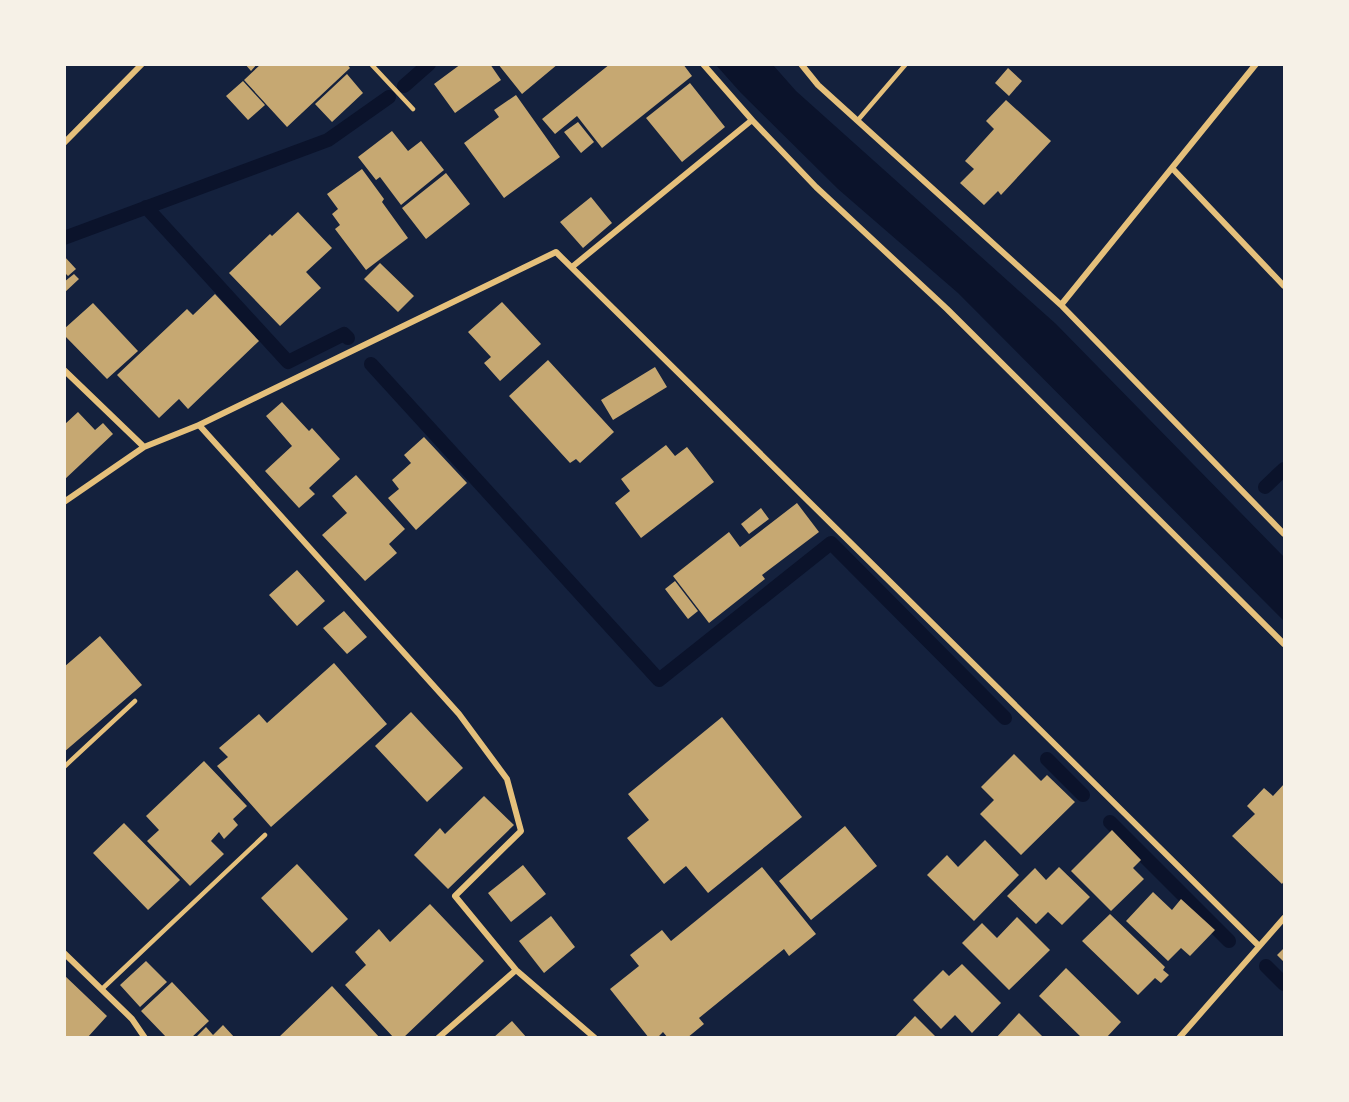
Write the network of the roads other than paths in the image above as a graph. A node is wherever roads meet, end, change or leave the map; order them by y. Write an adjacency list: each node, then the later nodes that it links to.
1 (142, 64): 10 (street)
2 (371, 64): 7 (lane)
3 (703, 64): 8 (street)
4 (801, 64): 9 (street)
5 (906, 64): 9 (lane)
6 (1257, 64): 11 (street)
7 (413, 109)
8 (752, 120): 12 (street); 20 (street)
9 (858, 120): 14 (street)
10 (64, 143)
11 (1172, 168): 13 (street); 14 (street)
12 (572, 267): 16 (street); 25 (street)
13 (1284, 286)
14 (1061, 305): 19 (street)
15 (64, 370): 17 (street)
16 (200, 425): 17 (street); 27 (street)
17 (144, 447): 18 (street)
18 (64, 502)
19 (1284, 534)
20 (1284, 644)
21 (135, 701): 22 (lane)
22 (64, 767)
23 (264, 835): 28 (lane)
24 (1284, 918): 25 (street)
25 (1259, 946): 32 (street)
26 (64, 953): 28 (street)
27 (516, 970): 30 (street); 31 (street)
28 (102, 989): 29 (street)
29 (145, 1038)
30 (438, 1038)
31 (595, 1038)
32 (1179, 1038)

